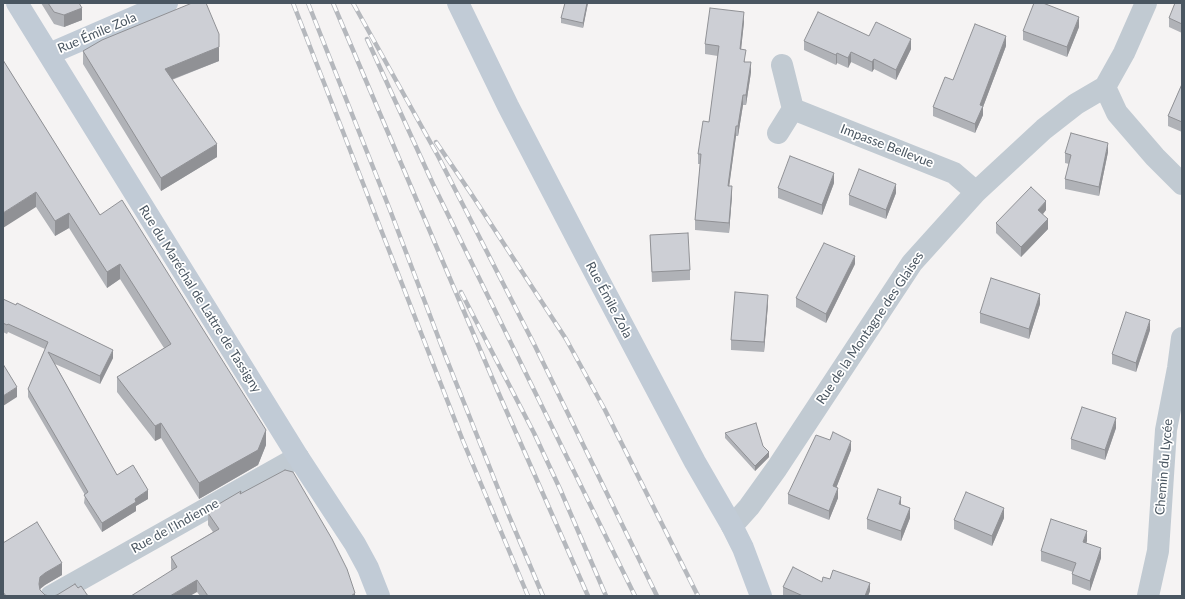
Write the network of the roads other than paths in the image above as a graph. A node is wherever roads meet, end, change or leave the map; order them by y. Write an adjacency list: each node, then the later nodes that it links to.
1 (17, 3): 5 (street, Rue du Maréchal de Lattre de Tassigny)
2 (166, 3): 5 (street, Rue Émile Zola)
3 (458, 3): 14 (street, Rue Émile Zola)
4 (1146, 3): 7 (street)
5 (48, 54): 13 (street, Rue du Maréchal de Lattre de Tassigny)
6 (782, 65): 8 (street)
7 (1105, 87): 10 (street); 11 (street, Rue de la Montagne des Glaises)
8 (793, 109): 9 (street); 11 (street, Impasse Bellevue)
9 (778, 133)
10 (1182, 184)
11 (976, 192): 14 (street, Rue de la Montagne des Glaises)
12 (1182, 338): 18 (street, Chemin du Lycée)
13 (298, 457): 15 (street, Rue de l'Indienne); 16 (street, Rue du Maréchal de Lattre de Tassigny)
14 (732, 526): 17 (street, Rue Émile Zola)
15 (51, 596)
16 (379, 596)
17 (761, 596)
18 (1148, 596)

